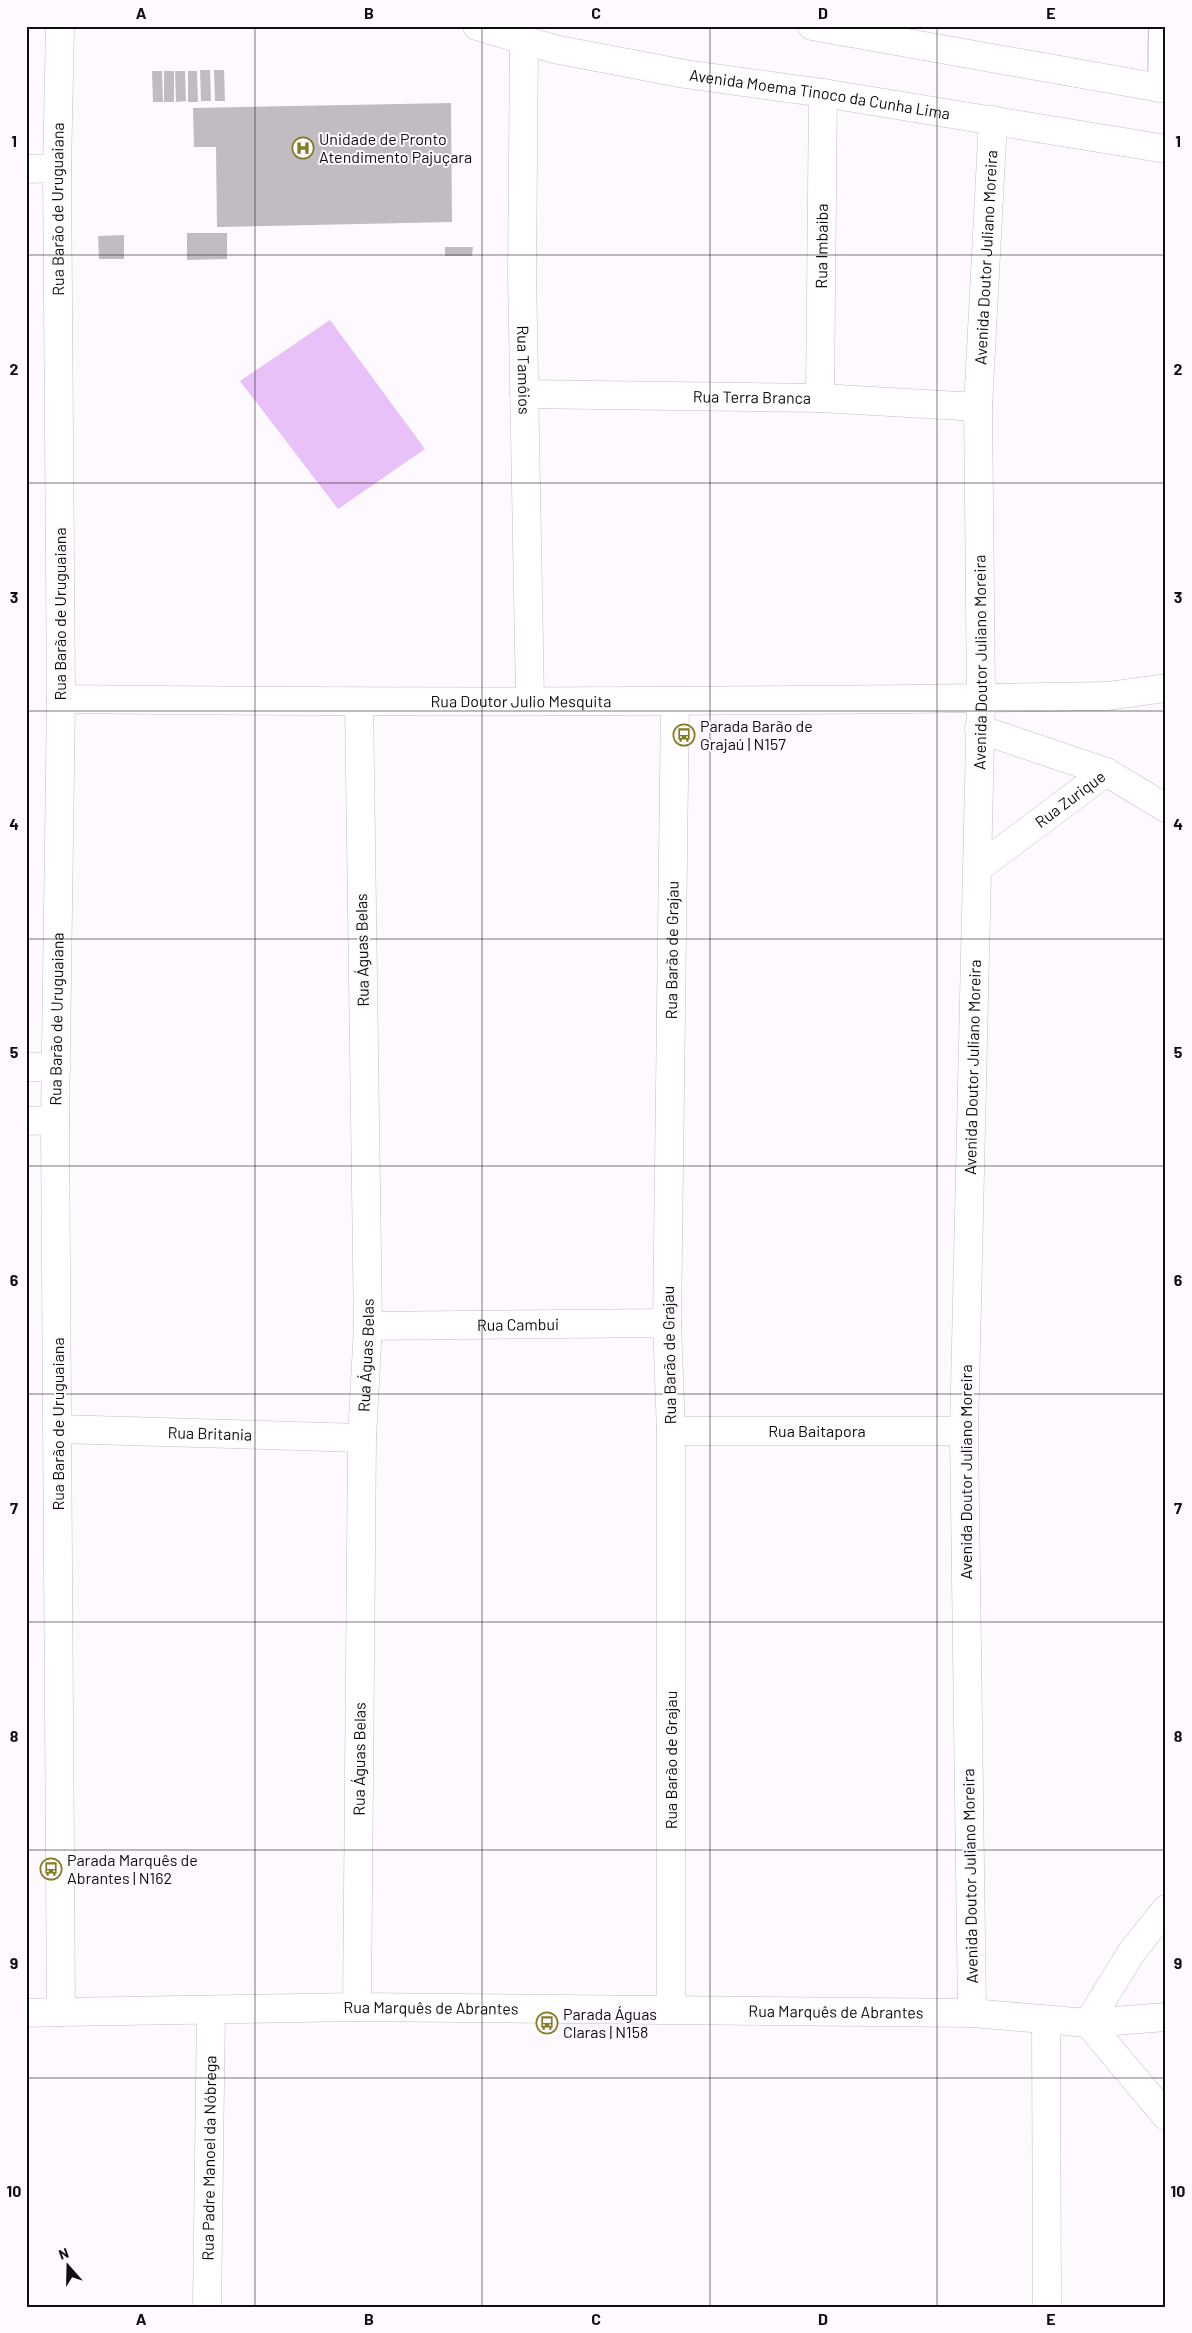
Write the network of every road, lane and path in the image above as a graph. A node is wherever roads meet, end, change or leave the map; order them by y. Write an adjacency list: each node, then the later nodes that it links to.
1 (60, 26): 10 (street, Rua Barão de Uruguaiana)
2 (477, 26): 5 (street, Avenida Moema Tinoco da Cunha Lima)
3 (812, 26): 6 (street)
4 (1157, 26): 6 (lane)
5 (524, 40): 7 (street, Avenida Moema Tinoco da Cunha Lima); 12 (street, Rua Tamôios)
6 (1161, 88)
7 (823, 93): 8 (street, Avenida Moema Tinoco da Cunha Lima); 13 (street, Rua Imbaiba)
8 (993, 120): 9 (street, Avenida Moema Tinoco da Cunha Lima); 14 (street, Avenida Doutor Juliano Moreira)
9 (1166, 149)
10 (57, 168): 11 (street); 17 (street, Rua Barão de Uruguaiana)
11 (26, 169)
12 (524, 394): 13 (street, Rua Terra Branca); 18 (street, Rua Tamôios)
13 (820, 398): 14 (street, Rua Terra Branca)
14 (978, 407): 16 (street, Avenida Doutor Juliano Moreira)
15 (1166, 688): 16 (street, Rua Doutor Julio Mesquita)
16 (981, 697): 19 (street, Rua Doutor Julio Mesquita); 21 (street, Avenida Doutor Juliano Moreira)
17 (60, 699): 20 (street, Rua Doutor Julio Mesquita); 26 (street, Rua Barão de Uruguaiana)
18 (530, 700): 19 (street, Rua Doutor Julio Mesquita); 20 (street, Rua Doutor Julio Mesquita)
19 (675, 701): 29 (street, Rua Barão de Grajau)
20 (359, 702): 30 (street, Rua Águas Belas)
21 (979, 729): 22 (street); 24 (street, Avenida Doutor Juliano Moreira)
22 (1106, 772): 23 (street, Rua Zurique); 24 (street, Rua Zurique)
23 (1166, 808)
24 (978, 868): 33 (street, Avenida Doutor Juliano Moreira)
25 (26, 1067): 26 (street)
26 (56, 1067): 27 (street, Rua Barão de Uruguaiana)
27 (55, 1120): 28 (street); 31 (street, Rua Barão de Uruguaiana)
28 (26, 1121)
29 (667, 1323): 30 (street, Rua Cambui); 32 (street, Rua Barão de Grajau)
30 (368, 1326): 34 (street, Rua Águas Belas)
31 (59, 1430): 34 (street, Rua Britania); 39 (street, Rua Barão de Uruguaiana)
32 (671, 1431): 33 (street, Rua Baitapora); 38 (street, Rua Barão de Grajau)
33 (964, 1431): 41 (street, Avenida Doutor Juliano Moreira)
34 (362, 1438): 36 (street, Rua Águas Belas)
35 (1166, 1909): 44 (street)
36 (357, 2007): 37 (street, Rua Marquês de Abrantes); 38 (street, Rua Marquês de Abrantes)
37 (211, 2010): 39 (street, Rua Marquês de Abrantes); 46 (street, Rua Padre Manoel da Nóbrega)
38 (671, 2010): 41 (street, Rua Marquês de Abrantes)
39 (61, 2012): 40 (street, Rua Marquês de Abrantes)
40 (26, 2013)
41 (972, 2013): 43 (street, Rua Marquês de Abrantes)
42 (1166, 2017): 44 (street, Rua Marquês de Abrantes)
43 (1046, 2020): 44 (street, Rua Marquês de Abrantes); 47 (street)
44 (1088, 2023): 45 (street)
45 (1166, 2116)
46 (207, 2307)
47 (1047, 2307)

